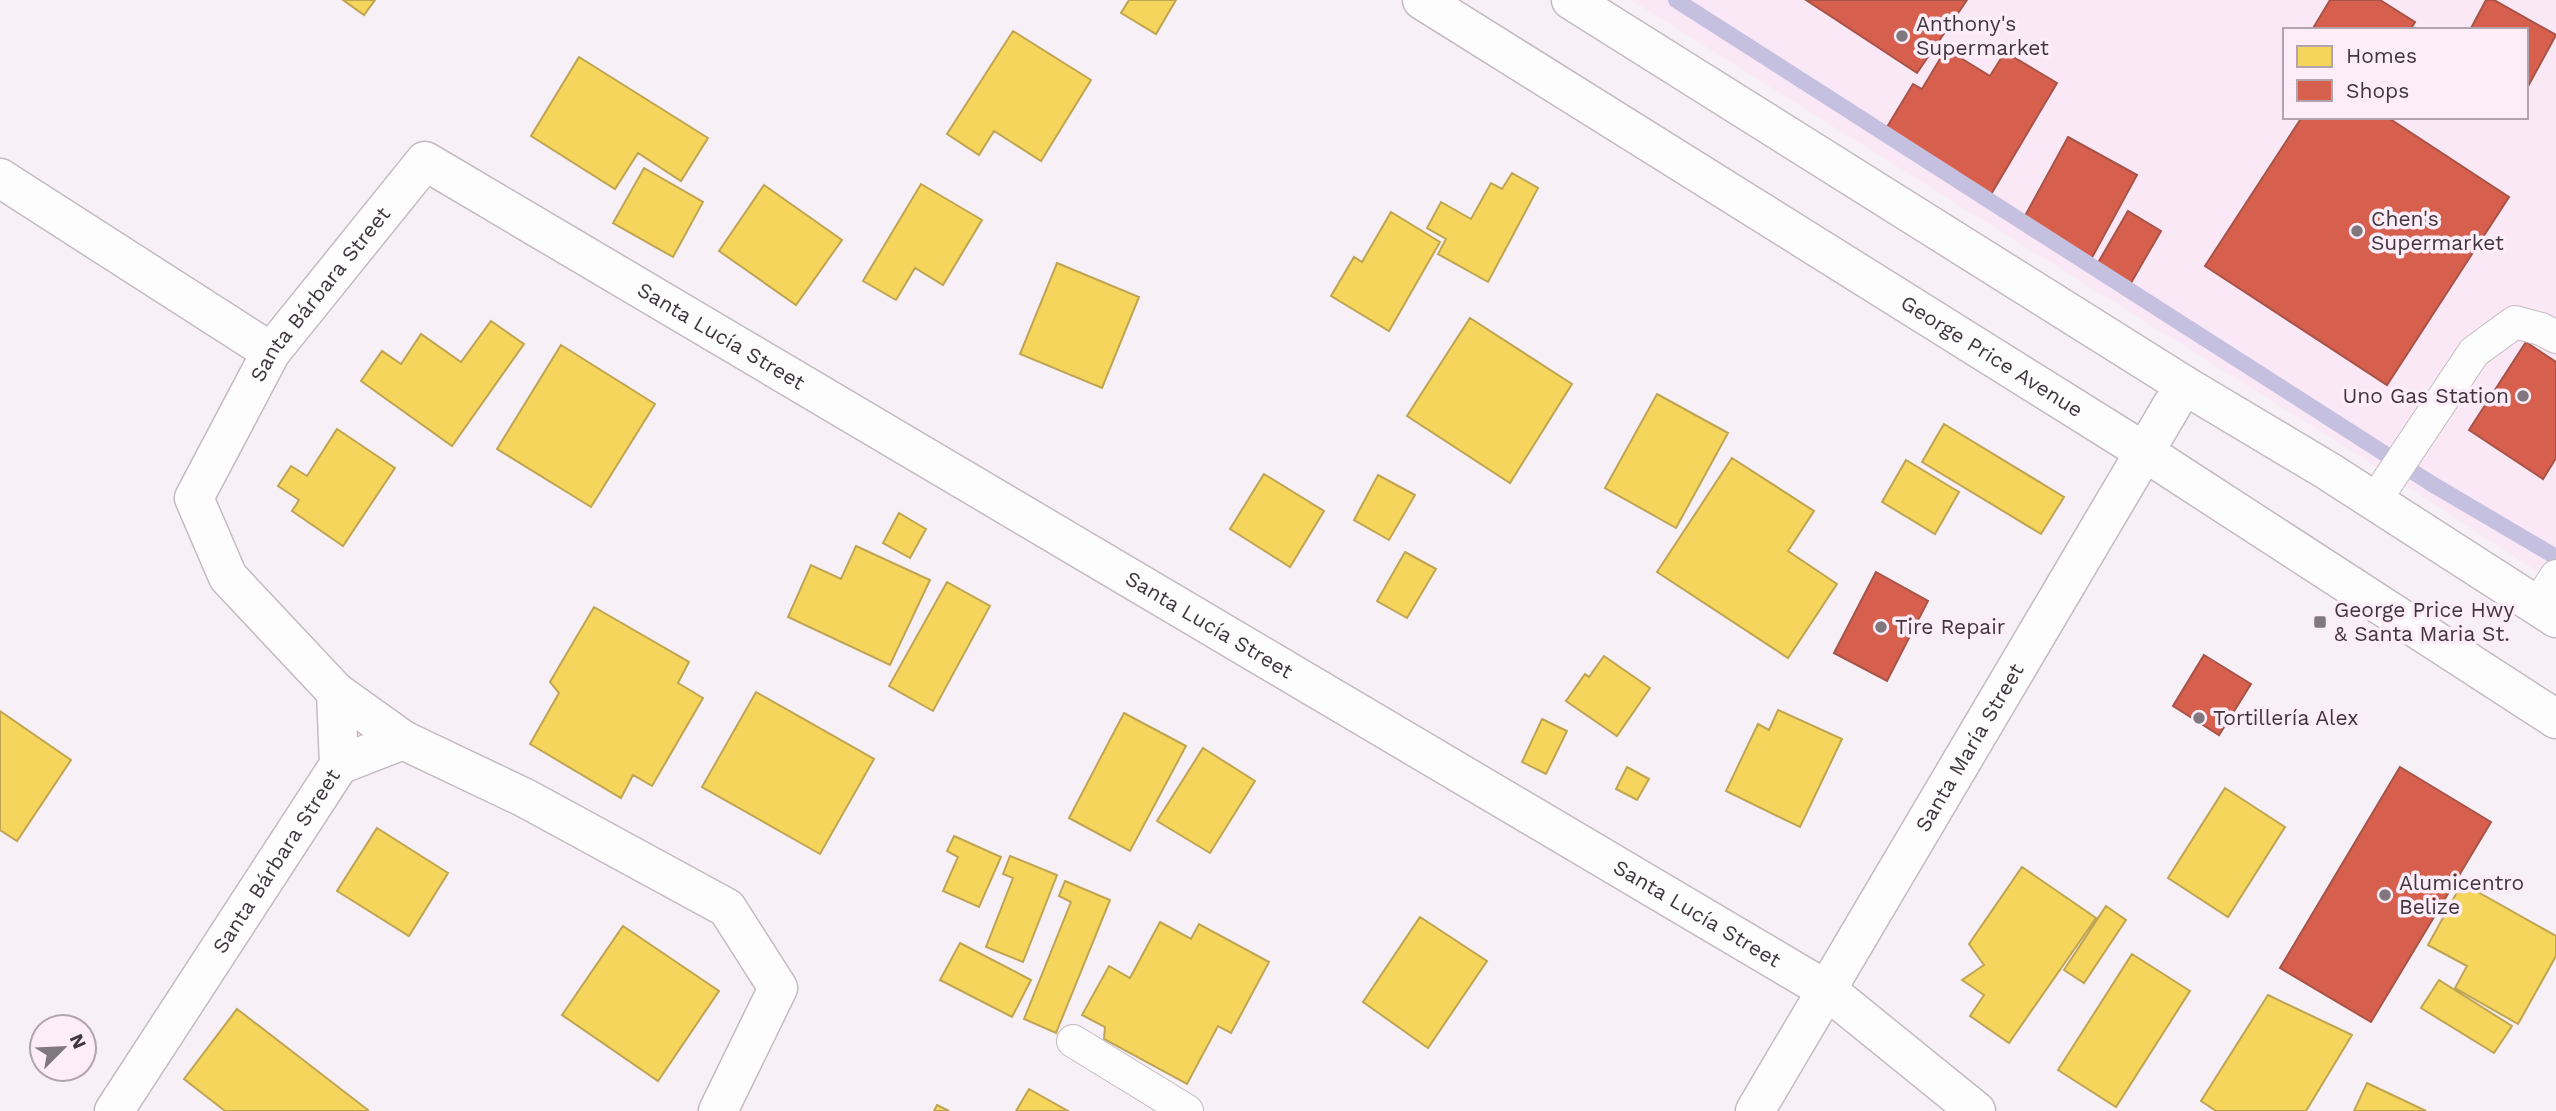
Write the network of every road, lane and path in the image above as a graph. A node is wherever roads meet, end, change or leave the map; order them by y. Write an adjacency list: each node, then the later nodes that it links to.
1 (1422, 0): 8 (street, George Price Avenue)
2 (1571, 0): 7 (street)
3 (425, 160): 6 (street, Santa Bárbara Street); 15 (street, Santa Lucía Street)
4 (0, 178): 6 (street)
5 (2556, 337): 9 (lane)
6 (271, 352): 11 (street, Santa Bárbara Street)
7 (2184, 385): 8 (street, Santa María Street); 9 (street)
8 (2143, 452): 12 (street, George Price Avenue); 15 (street, Santa María Street)
9 (2374, 502): 10 (street)
10 (2550, 600)
11 (336, 692): 13 (street); 14 (street, Santa Bárbara Street)
12 (2556, 719)
13 (403, 740): 14 (street); 18 (street)
14 (339, 765): 17 (street, Santa Bárbara Street)
15 (1828, 991): 20 (street, Santa María Street); 21 (street, Santa Lucía Street)
16 (1073, 1041): 19 (lane)
17 (114, 1111)
18 (718, 1111)
19 (1186, 1111)
20 (1755, 1111)
21 (1976, 1111)

